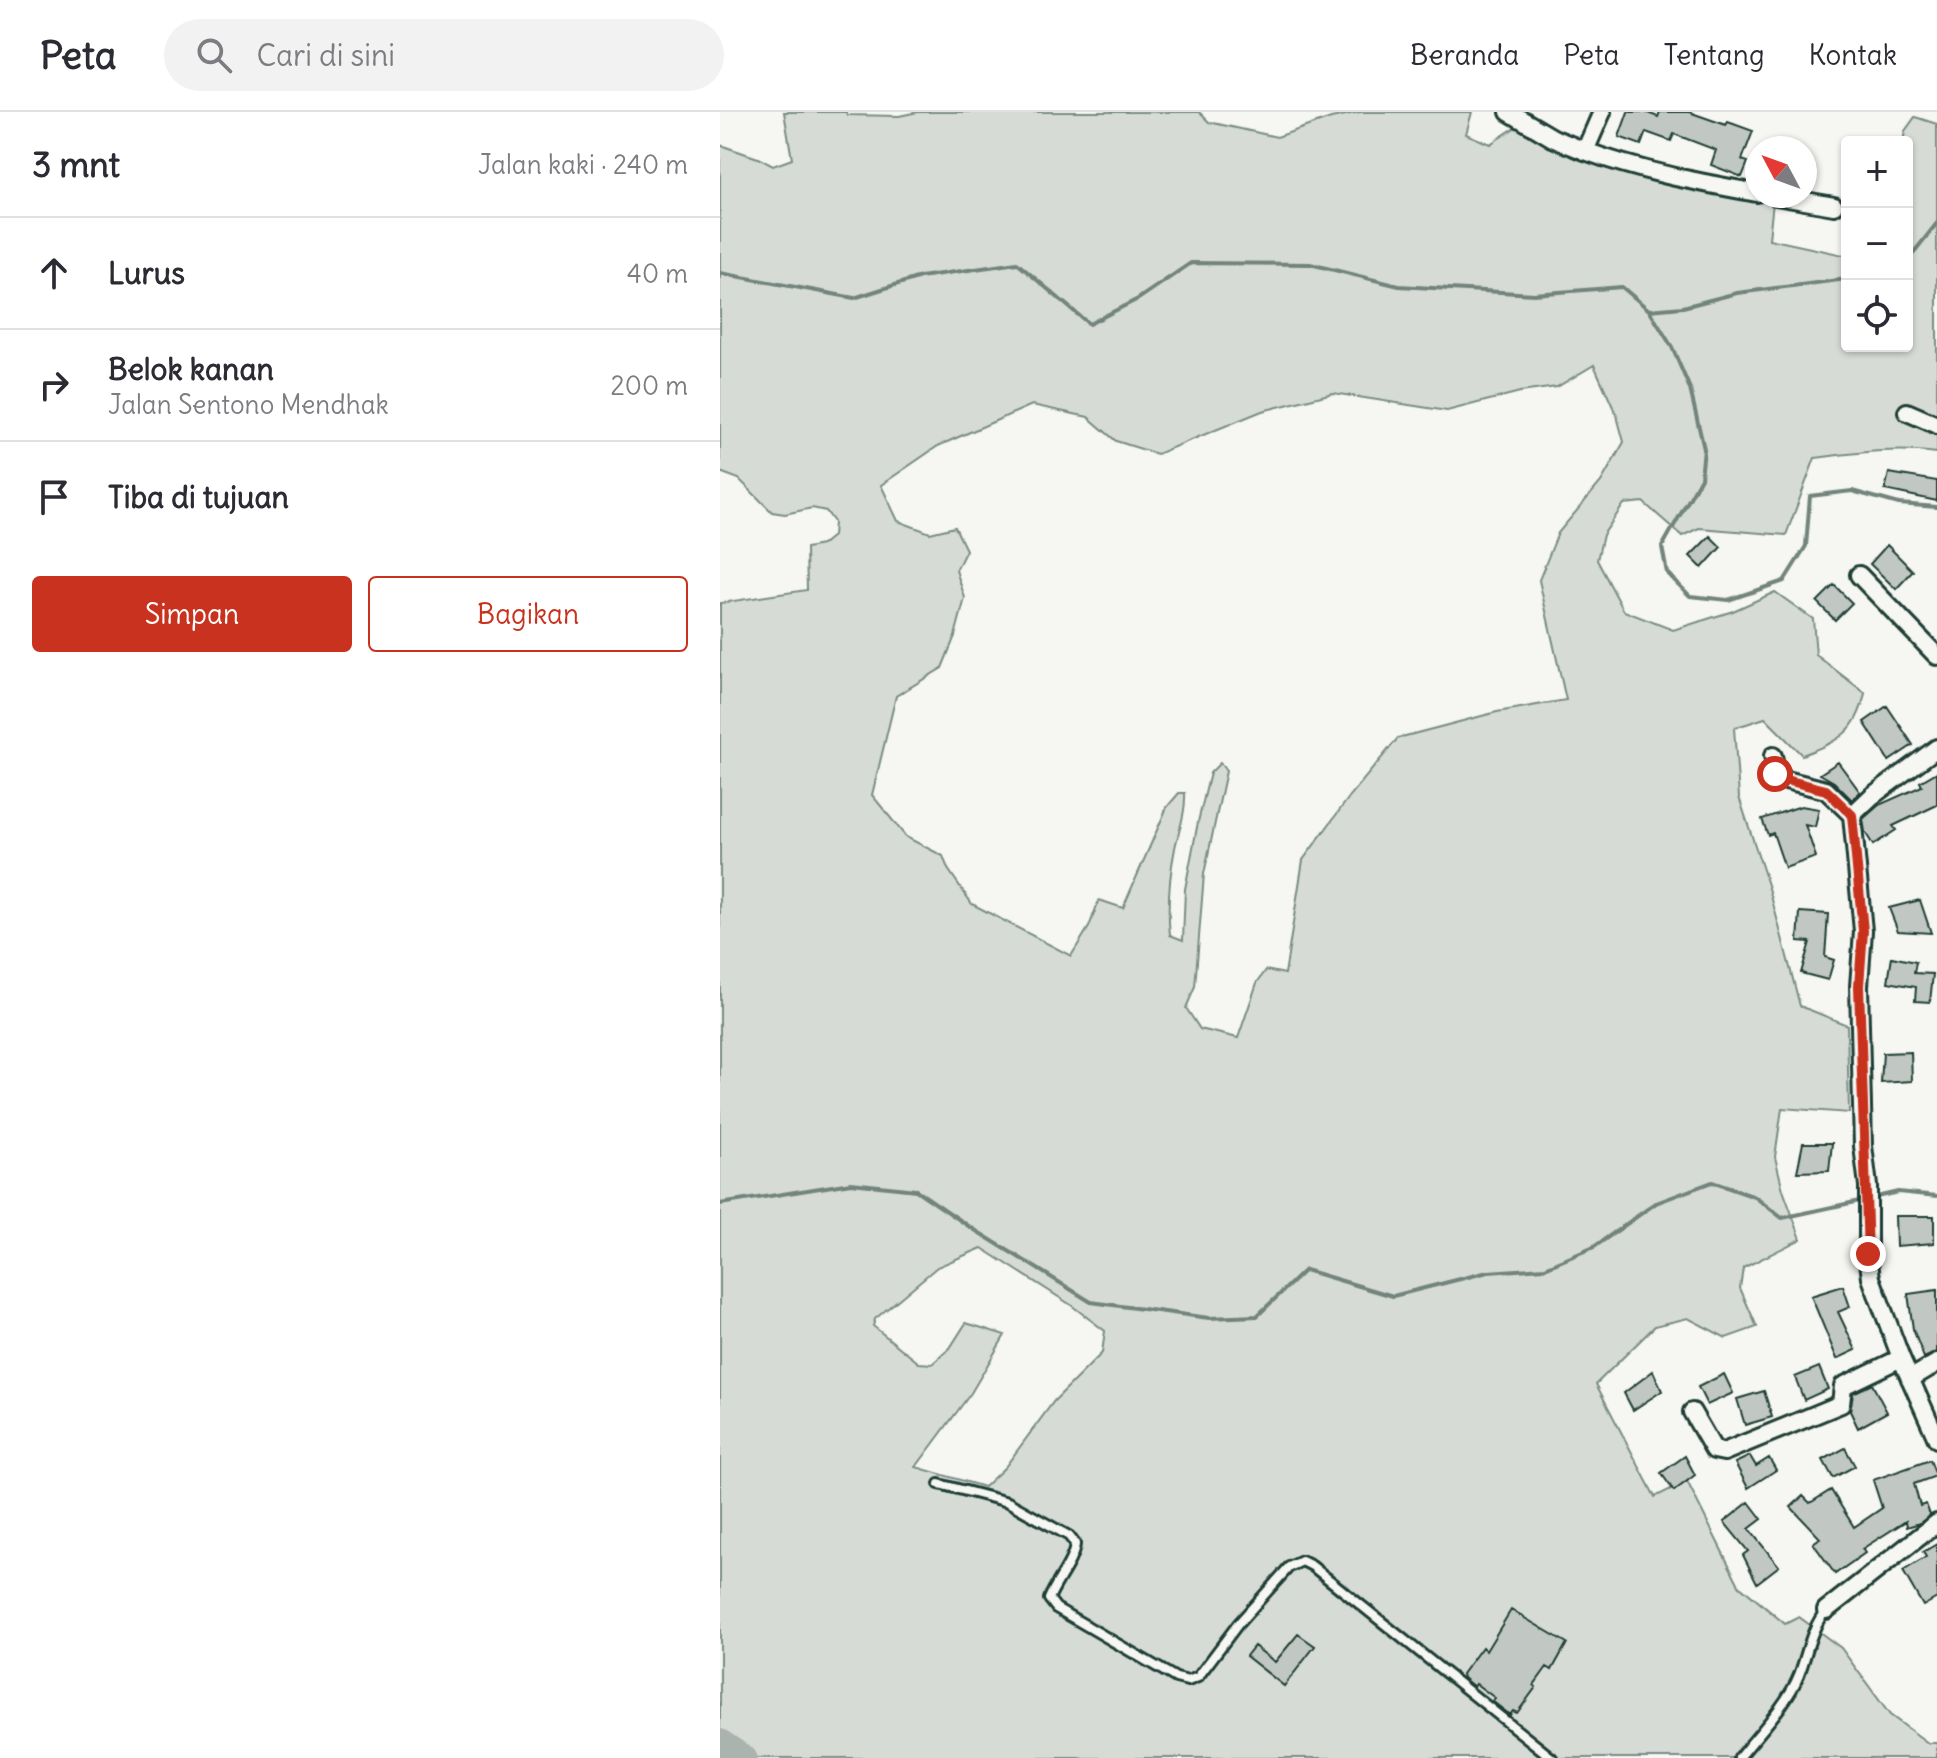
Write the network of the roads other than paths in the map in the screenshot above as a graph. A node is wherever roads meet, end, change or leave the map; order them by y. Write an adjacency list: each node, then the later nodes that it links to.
1 (1509, 112): 3 (street)
2 (1602, 112): 3 (street)
3 (1585, 151): 4 (street)
4 (1745, 191)
5 (1817, 203): 6 (street)
6 (1834, 206)
7 (1907, 412): 8 (street)
8 (1937, 425)
9 (1859, 575): 10 (street)
10 (1937, 656)
11 (1937, 748): 13 (street)
12 (1773, 756): 13 (street)
13 (1852, 815): 14 (street)
14 (1901, 1358): 16 (street); 17 (street)
15 (1937, 1363): 16 (street)
16 (1910, 1379): 18 (street)
17 (1692, 1412)
18 (1937, 1439)
19 (939, 1484): 22 (lane)
20 (1937, 1523): 21 (street)
21 (1826, 1610): 23 (lane)
22 (1552, 1758)
23 (1739, 1758)

